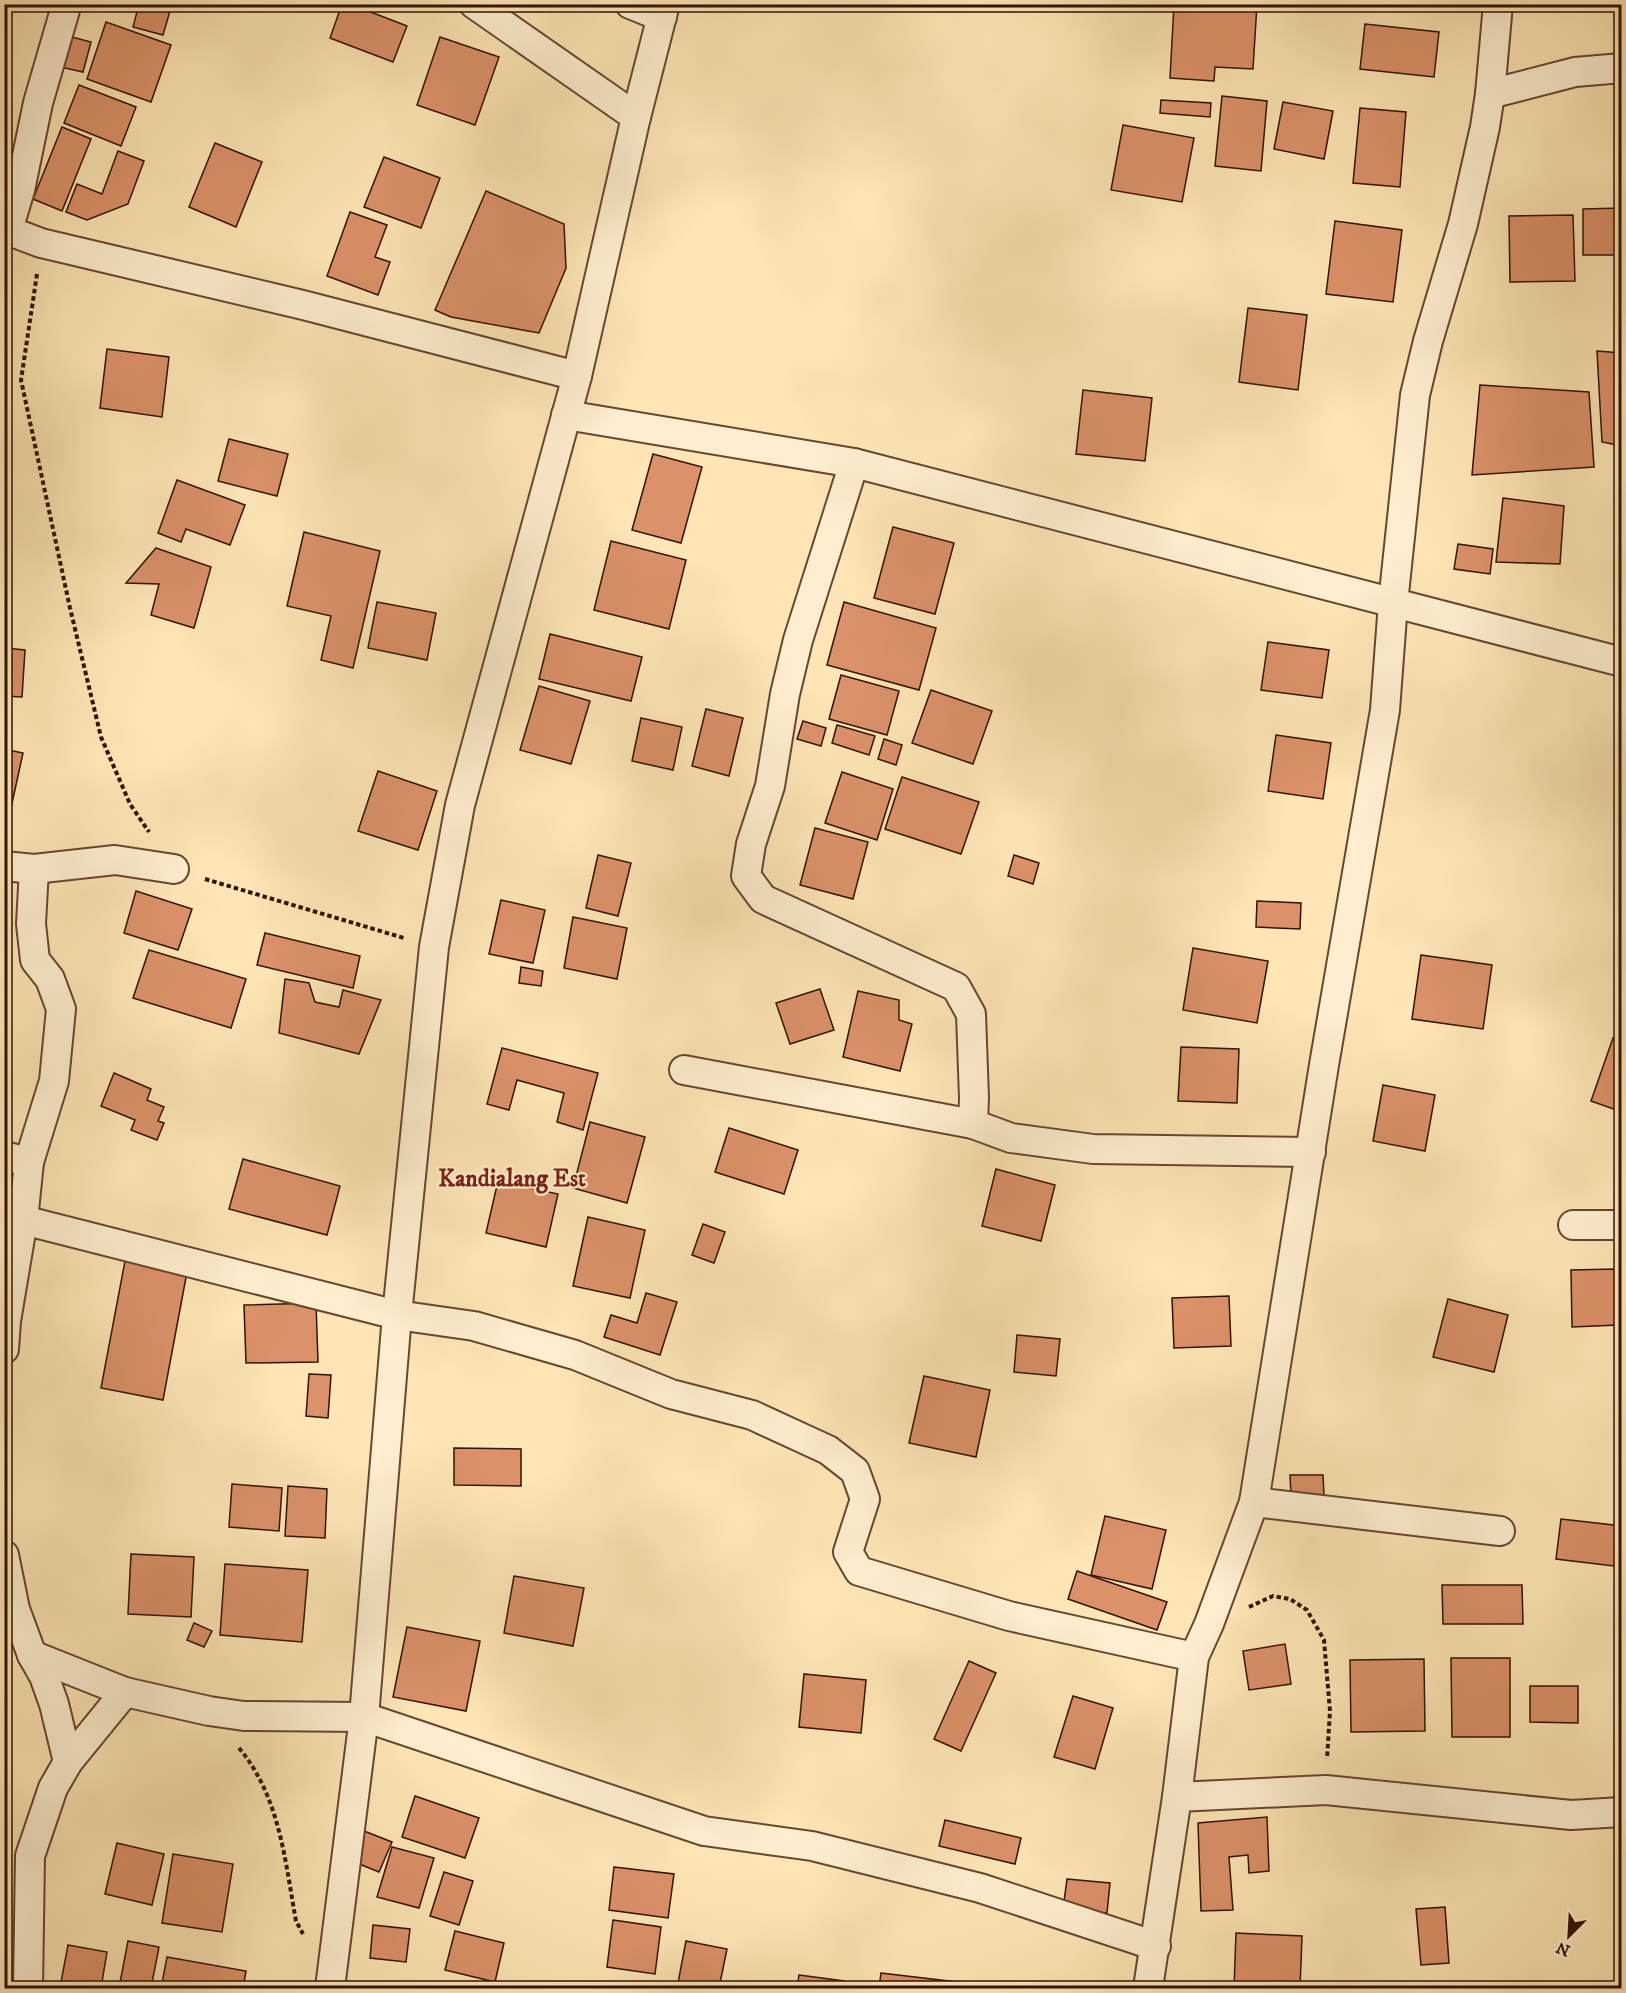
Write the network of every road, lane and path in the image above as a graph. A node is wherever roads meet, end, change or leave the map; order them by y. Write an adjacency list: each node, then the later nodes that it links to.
1 (474, 4): 8 (street)
2 (630, 4): 5 (street)
3 (1498, 4): 7 (street)
4 (67, 6): 9 (street)
5 (664, 11): 8 (street)
6 (1622, 68): 7 (street)
7 (1490, 94): 14 (street)
8 (636, 117): 11 (street)
9 (6, 229): 10 (street)
10 (41, 243): 11 (street); 18 (path)
11 (577, 376): 12 (street)
12 (566, 415): 13 (street); 19 (street)
13 (854, 463): 14 (street); 21 (street)
14 (1393, 603): 15 (street); 22 (street)
15 (1622, 662)
16 (4, 866): 17 (street)
17 (34, 869): 18 (street); 23 (street)
18 (174, 869): 19 (path)
19 (434, 947): 27 (street)
20 (684, 1070): 21 (street)
21 (973, 1124): 22 (street)
22 (1311, 1152): 29 (street)
23 (17, 1159): 24 (street)
24 (23, 1220): 27 (street); 28 (street)
25 (1573, 1225): 26 (street)
26 (1622, 1225)
27 (396, 1316): 34 (street); 37 (street)
28 (4, 1348)
29 (1254, 1502): 30 (street); 32 (street)
30 (1500, 1531)
31 (4, 1555): 33 (street)
32 (1209, 1624): 34 (street); 39 (path)
33 (32, 1656): 35 (street); 38 (street)
34 (1194, 1657): 40 (street)
35 (125, 1692): 36 (street); 38 (street)
36 (209, 1711): 37 (street); 42 (path)
37 (364, 1717): 43 (street); 45 (street)
38 (68, 1762): 44 (street)
39 (1326, 1790): 40 (street); 41 (street)
40 (1177, 1797): 43 (street)
41 (1622, 1812)
42 (304, 1938)
43 (1156, 1946): 46 (street)
44 (20, 1986)
45 (330, 1989)
46 (1149, 1989)

